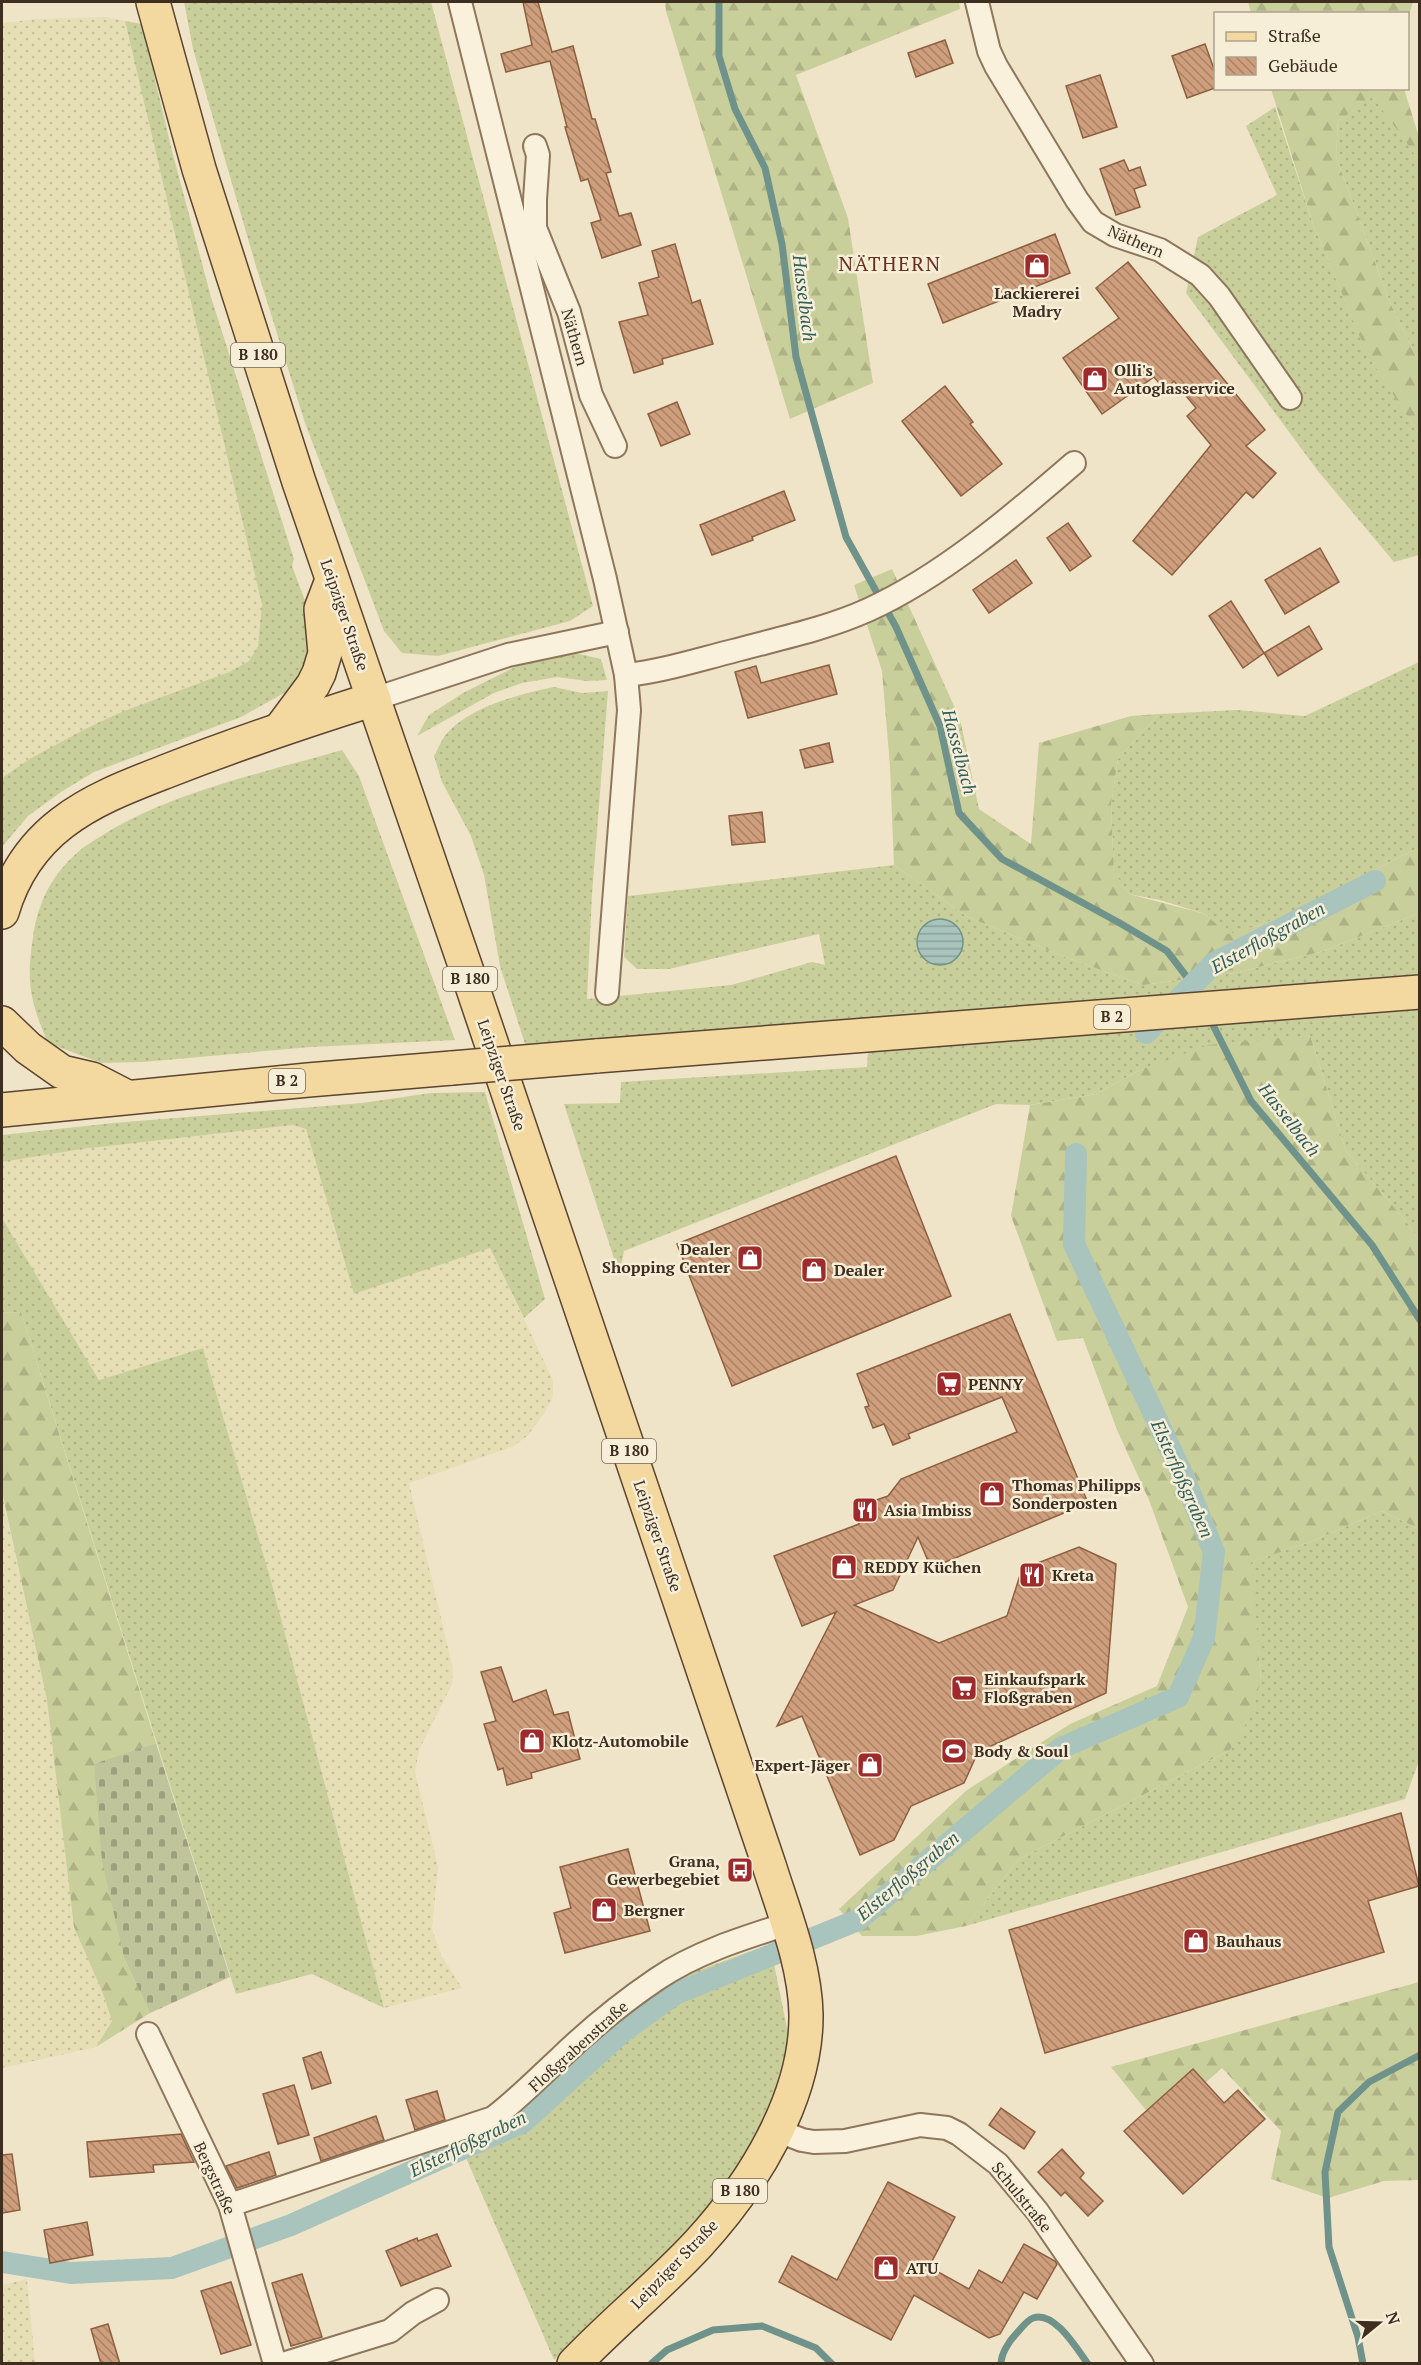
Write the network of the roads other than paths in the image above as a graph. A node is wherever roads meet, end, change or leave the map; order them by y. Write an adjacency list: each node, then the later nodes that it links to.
1 (153, 2): 9 (main road, Leipziger Straße / B 180)
2 (460, 2): 5 (street)
3 (977, 2): 6 (street, Näthern)
4 (535, 146): 5 (street, Näthern)
5 (527, 230): 7 (street, Näthern); 10 (street)
6 (1290, 398)
7 (615, 446)
8 (1074, 463): 11 (street)
9 (332, 579): 12 (main road, Leipziger Straße / B 180); 13 (main road)
10 (617, 632): 11 (street); 12 (street)
11 (626, 675): 16 (street)
12 (374, 699): 13 (main road); 20 (main road, Leipziger Straße / B 180)
13 (281, 728): 14 (main road)
14 (2, 912)
15 (1419, 992): 18 (main road, B 2, bridge)
16 (608, 993)
17 (2, 1023): 18 (main road)
18 (126, 1097): 19 (main road, B 2)
19 (2, 1110)
20 (789, 1929): 22 (main road, Leipziger Straße / B 180); 23 (street, Floßgrabenstraße)
21 (148, 2034): 23 (street, Bergstraße)
22 (776, 2130): 27 (main road, Leipziger Straße / B 180); 28 (street, Schulstraße)
23 (230, 2205): 25 (street, Bergstraße)
24 (437, 2300): 26 (street)
25 (275, 2364)
26 (283, 2364)
27 (574, 2364)
28 (1142, 2364)

